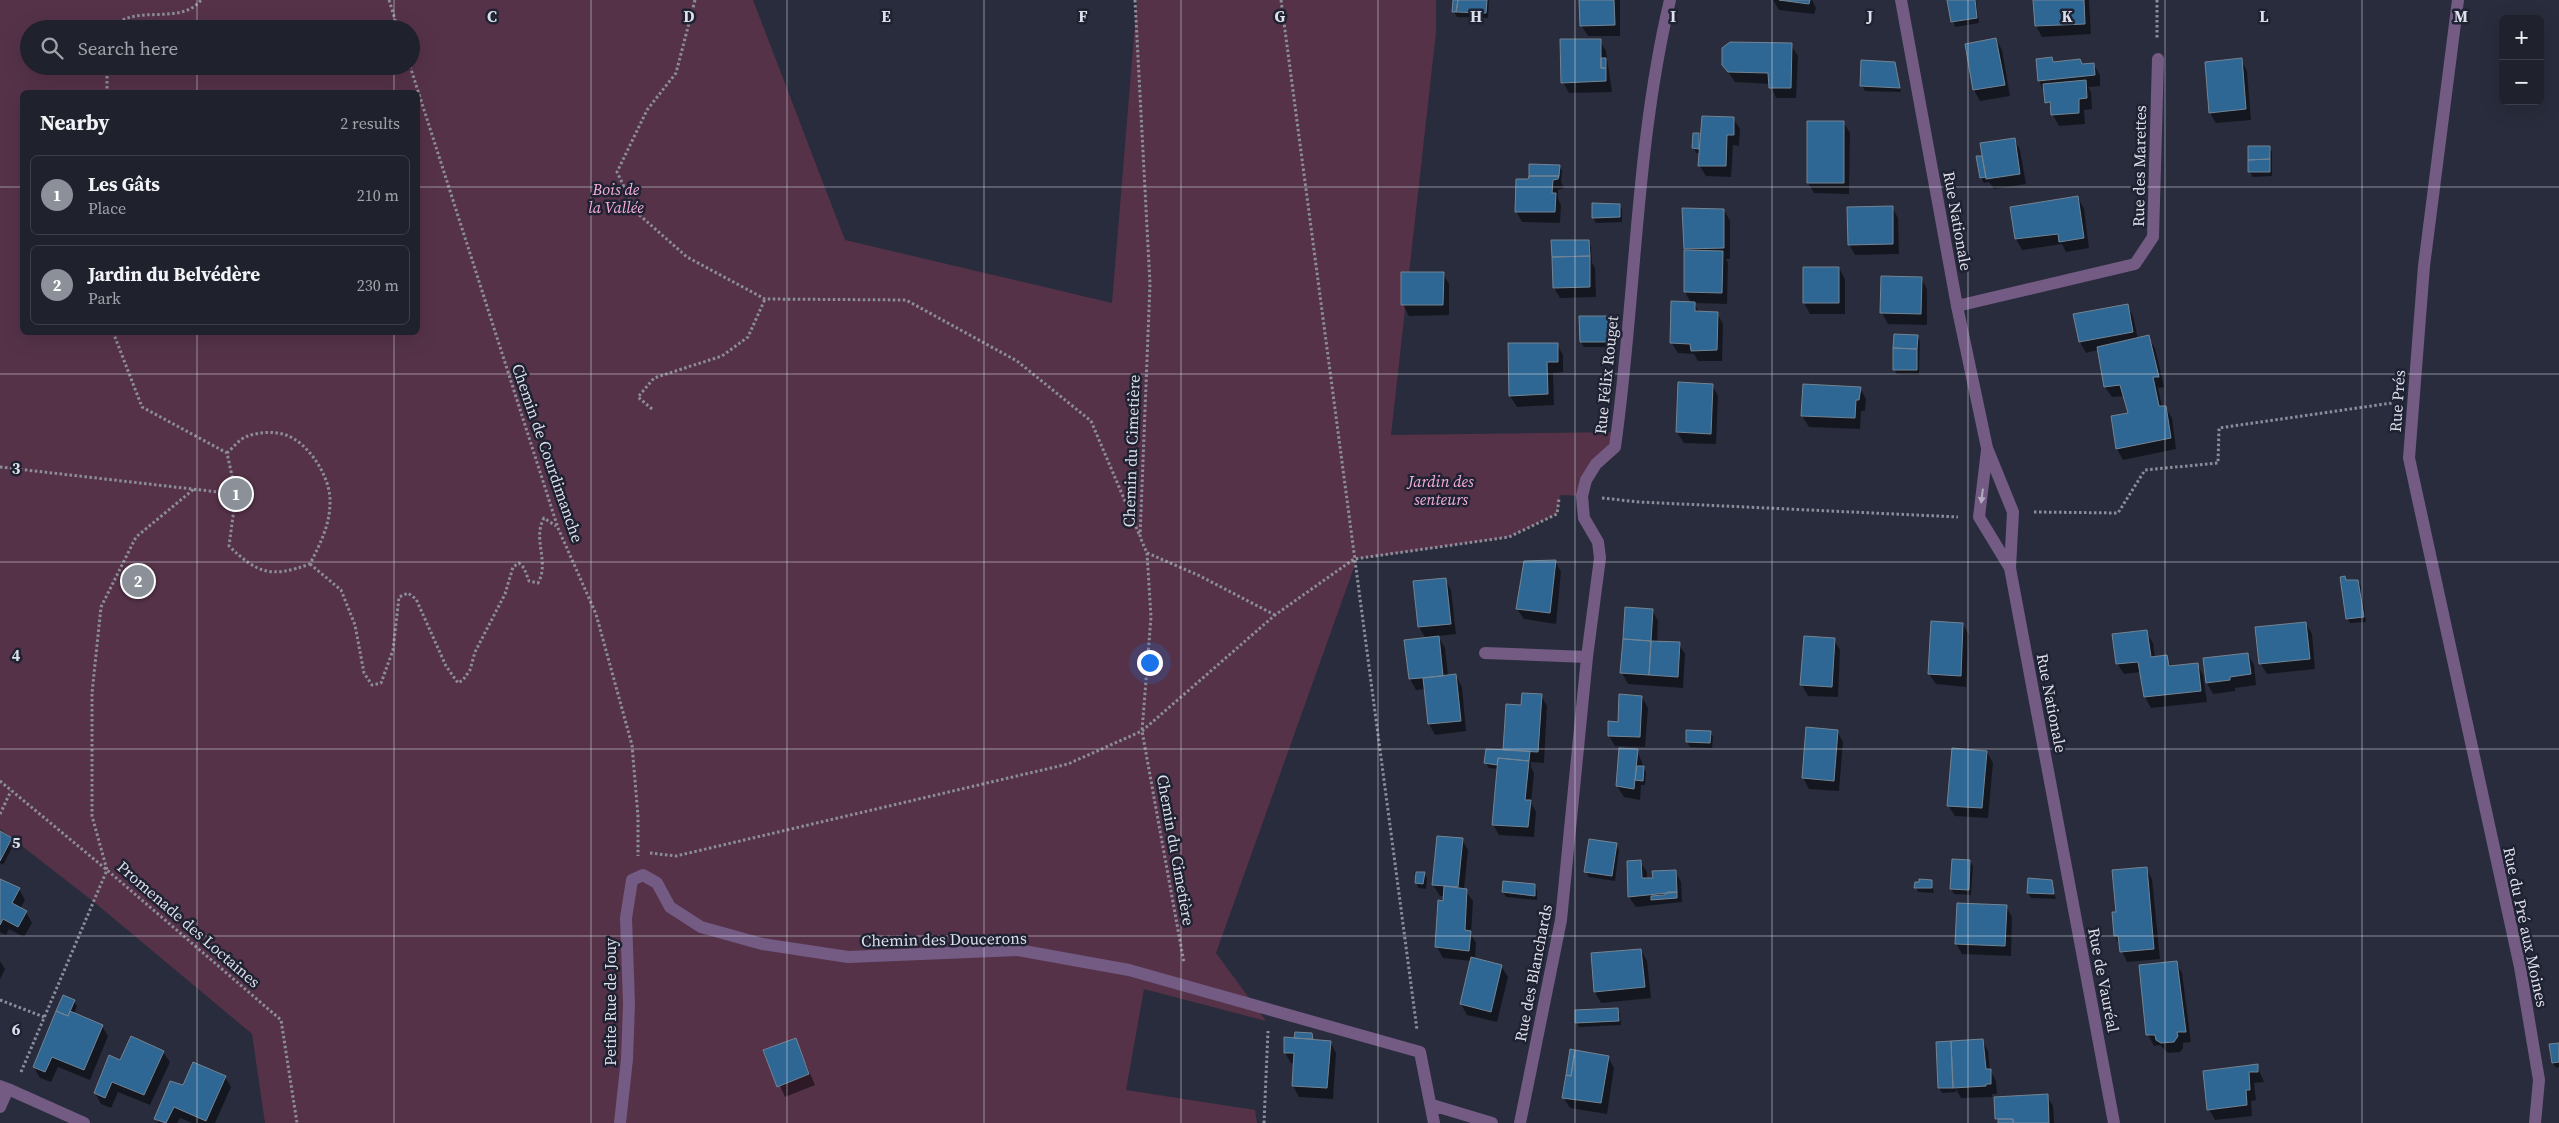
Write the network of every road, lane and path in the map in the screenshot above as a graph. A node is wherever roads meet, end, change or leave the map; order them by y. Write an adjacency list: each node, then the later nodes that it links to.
1 (201, 0): 10 (path)
2 (389, 0): 11 (path)
3 (695, 0): 18 (path)
4 (1135, 0): 32 (path, Chemin du Cimetière)
5 (1281, 0): 34 (path)
6 (1670, 0): 28 (street, Rue Félix Rouget)
7 (1901, 0): 19 (street, Rue Nationale)
8 (2157, 0): 12 (path)
9 (2458, 0): 21 (street, Rue Prés)
10 (123, 20)
11 (395, 20)
12 (2158, 59): 19 (street, Rue des Marettes)
13 (107, 75): 15 (path)
14 (413, 75): 16 (path, Chemin de Courdimanche)
15 (107, 90)
16 (418, 90)
17 (420, 97): 31 (path, Chemin de Courdimanche)
18 (765, 299): 22 (path); 32 (path)
19 (1957, 306): 23 (street, Rue Nationale)
20 (114, 335): 24 (path)
21 (2414, 400): 29 (path); 43 (street, Rue Prés)
22 (652, 410)
23 (1987, 448): 29 (street, Rue Nationale); 30 (street, Rue Nationale, one-way to 30)
24 (228, 453): 27 (path); 35 (path)
25 (0, 467): 26 (path)
26 (194, 489): 27 (path); 48 (path)
27 (236, 494): 35 (path)
28 (1582, 496): 30 (path); 34 (path); 39 (street, Rue Félix Rouget)
29 (2013, 512): 36 (street, Rue Nationale)
30 (1979, 518): 36 (street, Rue Nationale)
31 (558, 528): 35 (path); 49 (path, Chemin de Courdimanche)
32 (1140, 537): 33 (path, Chemin du Cimetière)
33 (1147, 553): 37 (path); 40 (path, Chemin du Cimetière)
34 (1354, 559): 37 (path); 54 (path)
35 (310, 564)
36 (2010, 568): 46 (street, Rue Nationale)
37 (1275, 615): 40 (path)
38 (1485, 653): 39 (street)
39 (1587, 657): 45 (street, Rue Félix Rouget)
40 (1142, 731): 47 (path); 50 (path, Chemin du Cimetière)
41 (0, 781): 42 (path, Promenade des Loctaines)
42 (11, 791): 44 (path); 48 (path, Promenade des Loctaines)
43 (2482, 798): 66 (street, Rue du Pré aux Moines)
44 (0, 814)
45 (1571, 829): 64 (street, Rue des Blanchards)
46 (2062, 843): 65 (street, Rue de Vauréal)
47 (648, 853)
48 (108, 870): 53 (path); 59 (path, Promenade des Loctaines)
49 (632, 880): 50 (street, Chemin des Doucerons); 60 (street, Petite Rue de Jouy)
50 (1188, 987): 52 (street, Chemin des Doucerons)
51 (0, 1000): 53 (path)
52 (1269, 1009): 54 (street, Chemin des Doucerons); 61 (path)
53 (44, 1017): 55 (path)
54 (1420, 1052): 56 (street)
55 (7, 1089): 57 (street); 58 (street)
56 (1432, 1105): 62 (street); 63 (street)
57 (0, 1107)
58 (84, 1123)
59 (297, 1123)
60 (620, 1123)
61 (1264, 1123)
62 (1434, 1123)
63 (1492, 1123)
64 (1520, 1123)
65 (2114, 1123)
66 (2535, 1123)

